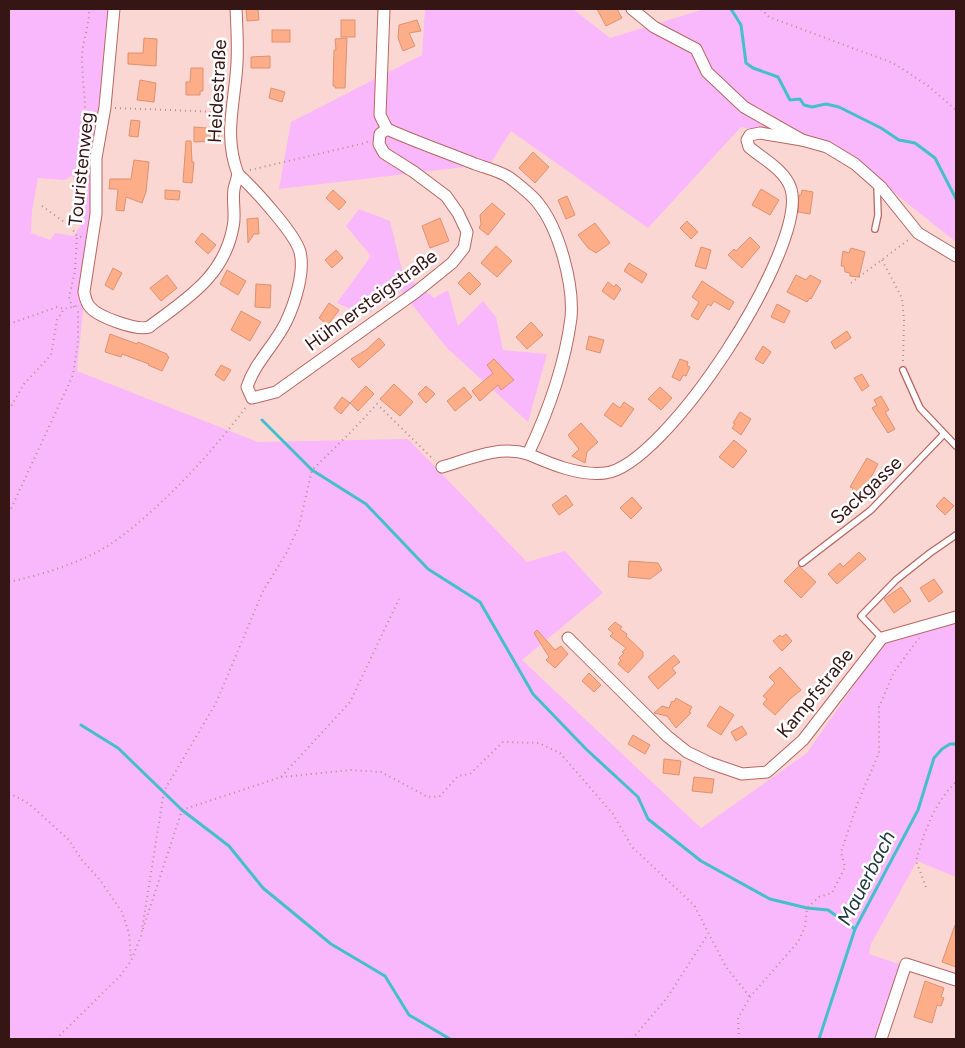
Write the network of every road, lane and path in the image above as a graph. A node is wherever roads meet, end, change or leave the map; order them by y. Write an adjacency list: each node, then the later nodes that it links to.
1 (89, 9): 14 (path)
2 (114, 9): 7 (street, Touristenweg)
3 (236, 9): 9 (street, Heidestraße)
4 (384, 9): 10 (street)
5 (632, 9): 12 (street)
6 (761, 9): 8 (path)
7 (105, 108): 9 (path); 20 (street, Touristenweg)
8 (956, 110)
9 (230, 112): 13 (street, Heidestraße)
10 (387, 129): 28 (street, Hühnersteigstraße); 32 (street)
11 (371, 139): 13 (path)
12 (802, 140): 15 (street); 32 (street)
13 (238, 173): 24 (street); 28 (street, Hühnersteigstraße)
14 (76, 177)
15 (876, 183): 17 (lane); 18 (street)
16 (42, 206): 19 (path)
17 (875, 229)
18 (918, 232): 21 (street); 22 (path)
19 (78, 236): 20 (path); 25 (path)
20 (92, 239): 24 (street, Touristenweg)
21 (956, 256)
22 (882, 260): 23 (path); 27 (path)
23 (851, 283)
24 (86, 302): 34 (path)
25 (64, 309): 26 (path); 29 (path)
26 (9, 324)
27 (903, 370): 30 (lane)
28 (252, 398): 37 (path)
29 (9, 410)
30 (944, 434): 31 (lane); 36 (lane, Sackgasse)
31 (956, 446)
32 (528, 454): 33 (street)
33 (442, 467): 48 (path)
34 (9, 513)
35 (956, 535): 42 (lane)
36 (802, 562)
37 (9, 582)
38 (399, 599): 43 (path)
39 (956, 617): 40 (street)
40 (930, 624): 42 (street); 51 (path)
41 (568, 638): 42 (street, Kampfstraße)
42 (882, 638)
43 (281, 777): 47 (path); 48 (path)
44 (956, 782): 46 (path)
45 (9, 793): 49 (path)
46 (926, 887)
47 (708, 934): 51 (path); 53 (path)
48 (141, 936): 49 (path)
49 (131, 961): 52 (path)
50 (956, 980): 55 (street)
51 (750, 997): 54 (path)
52 (56, 1039)
53 (632, 1039)
54 (738, 1039)
55 (881, 1039)

